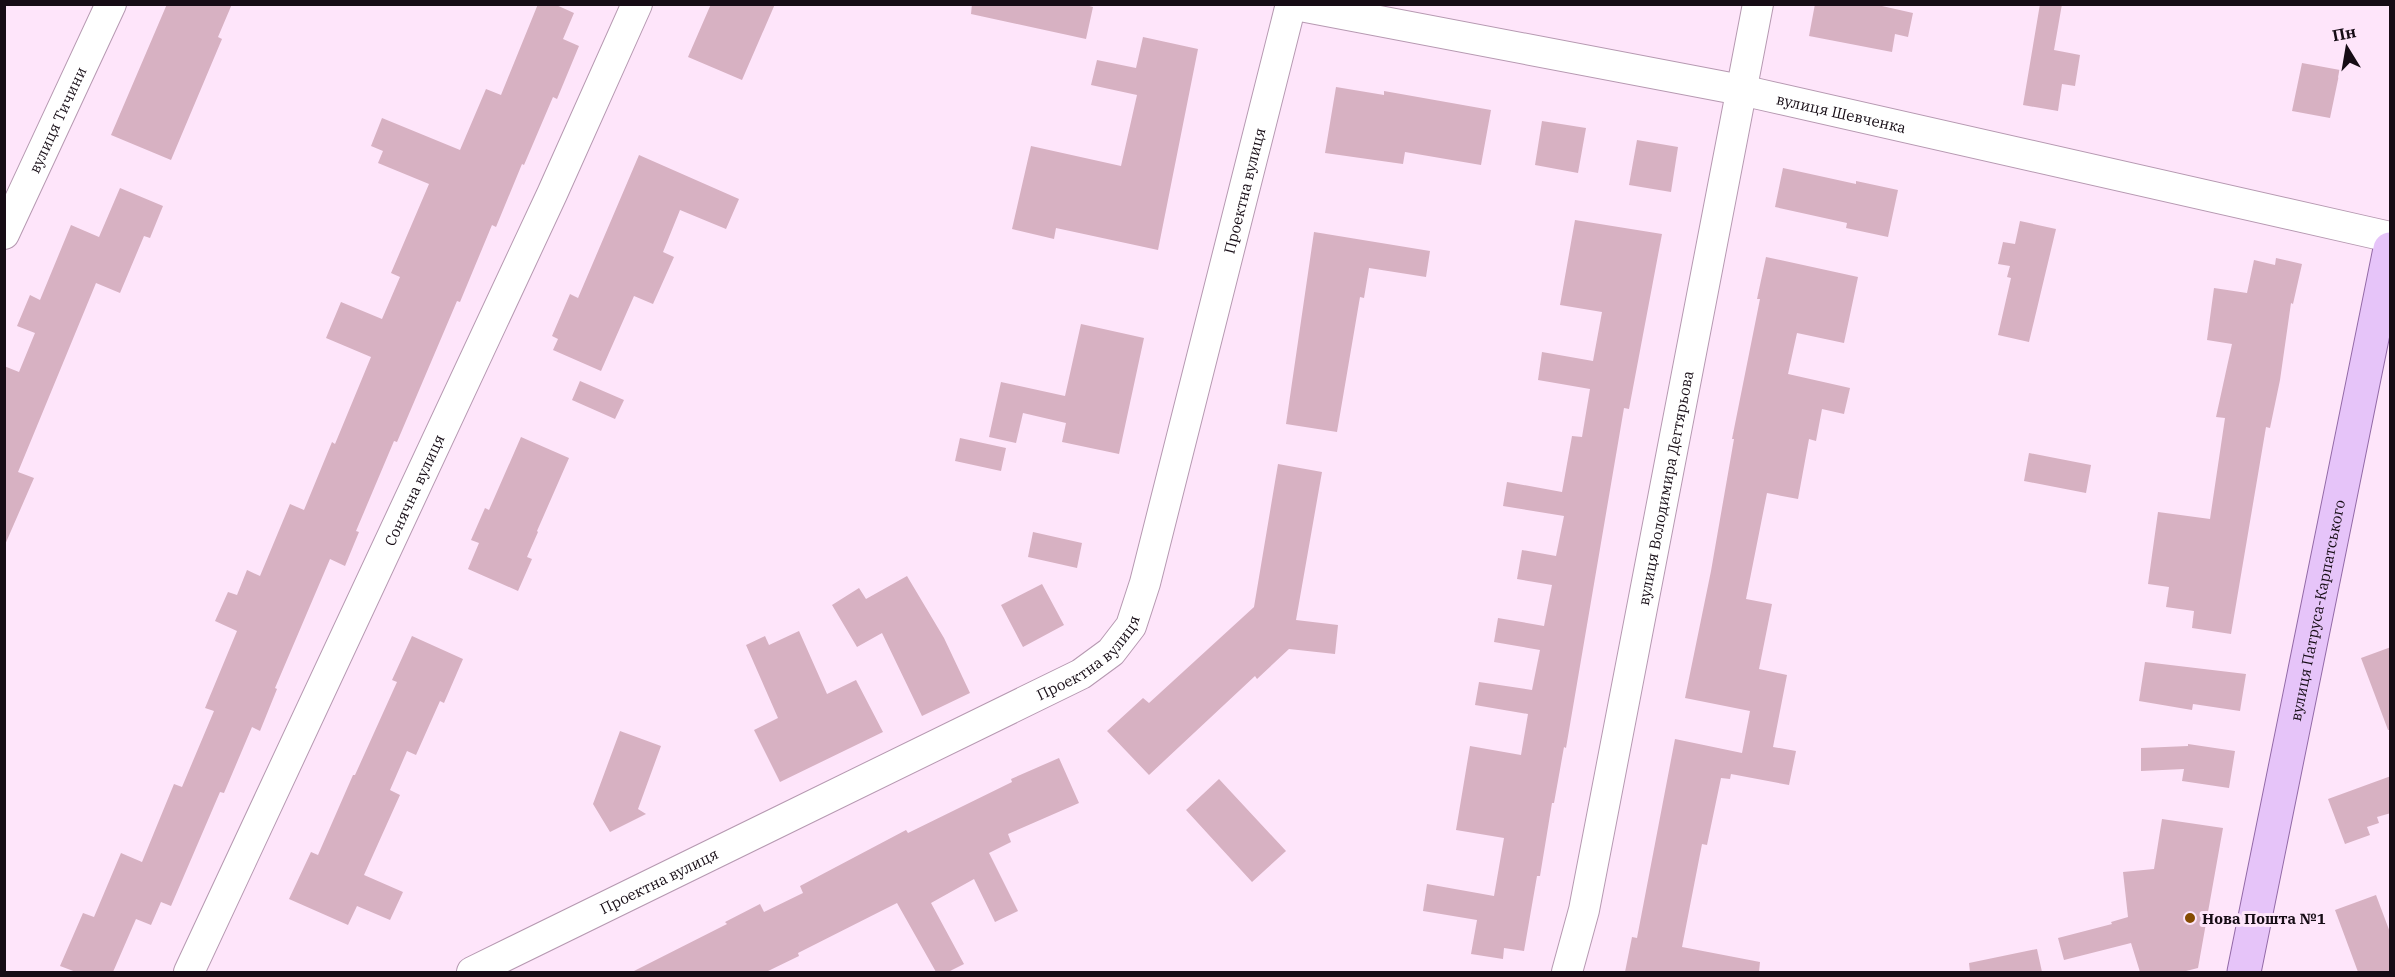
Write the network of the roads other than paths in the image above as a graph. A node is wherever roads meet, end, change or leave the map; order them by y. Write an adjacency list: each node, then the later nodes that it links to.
1 (111, 4): 6 (street, вулиця Тичини)
2 (637, 4): 9 (street, Сонячна вулиця)
3 (1758, 4): 5 (street, вулиця Володимира Дегтярьова)
4 (1291, 5): 5 (street, вулиця Шевченка); 10 (street, Проектна вулиця)
5 (1741, 90): 7 (street, вулиця Шевченка); 11 (street, вулиця Володимира Дегтярьова)
6 (4, 234)
7 (2391, 237)
8 (2391, 249): 12 (main road, вулиця Патруса-Карпатського)
9 (189, 972)
10 (472, 972)
11 (1567, 972)
12 (2244, 972)

